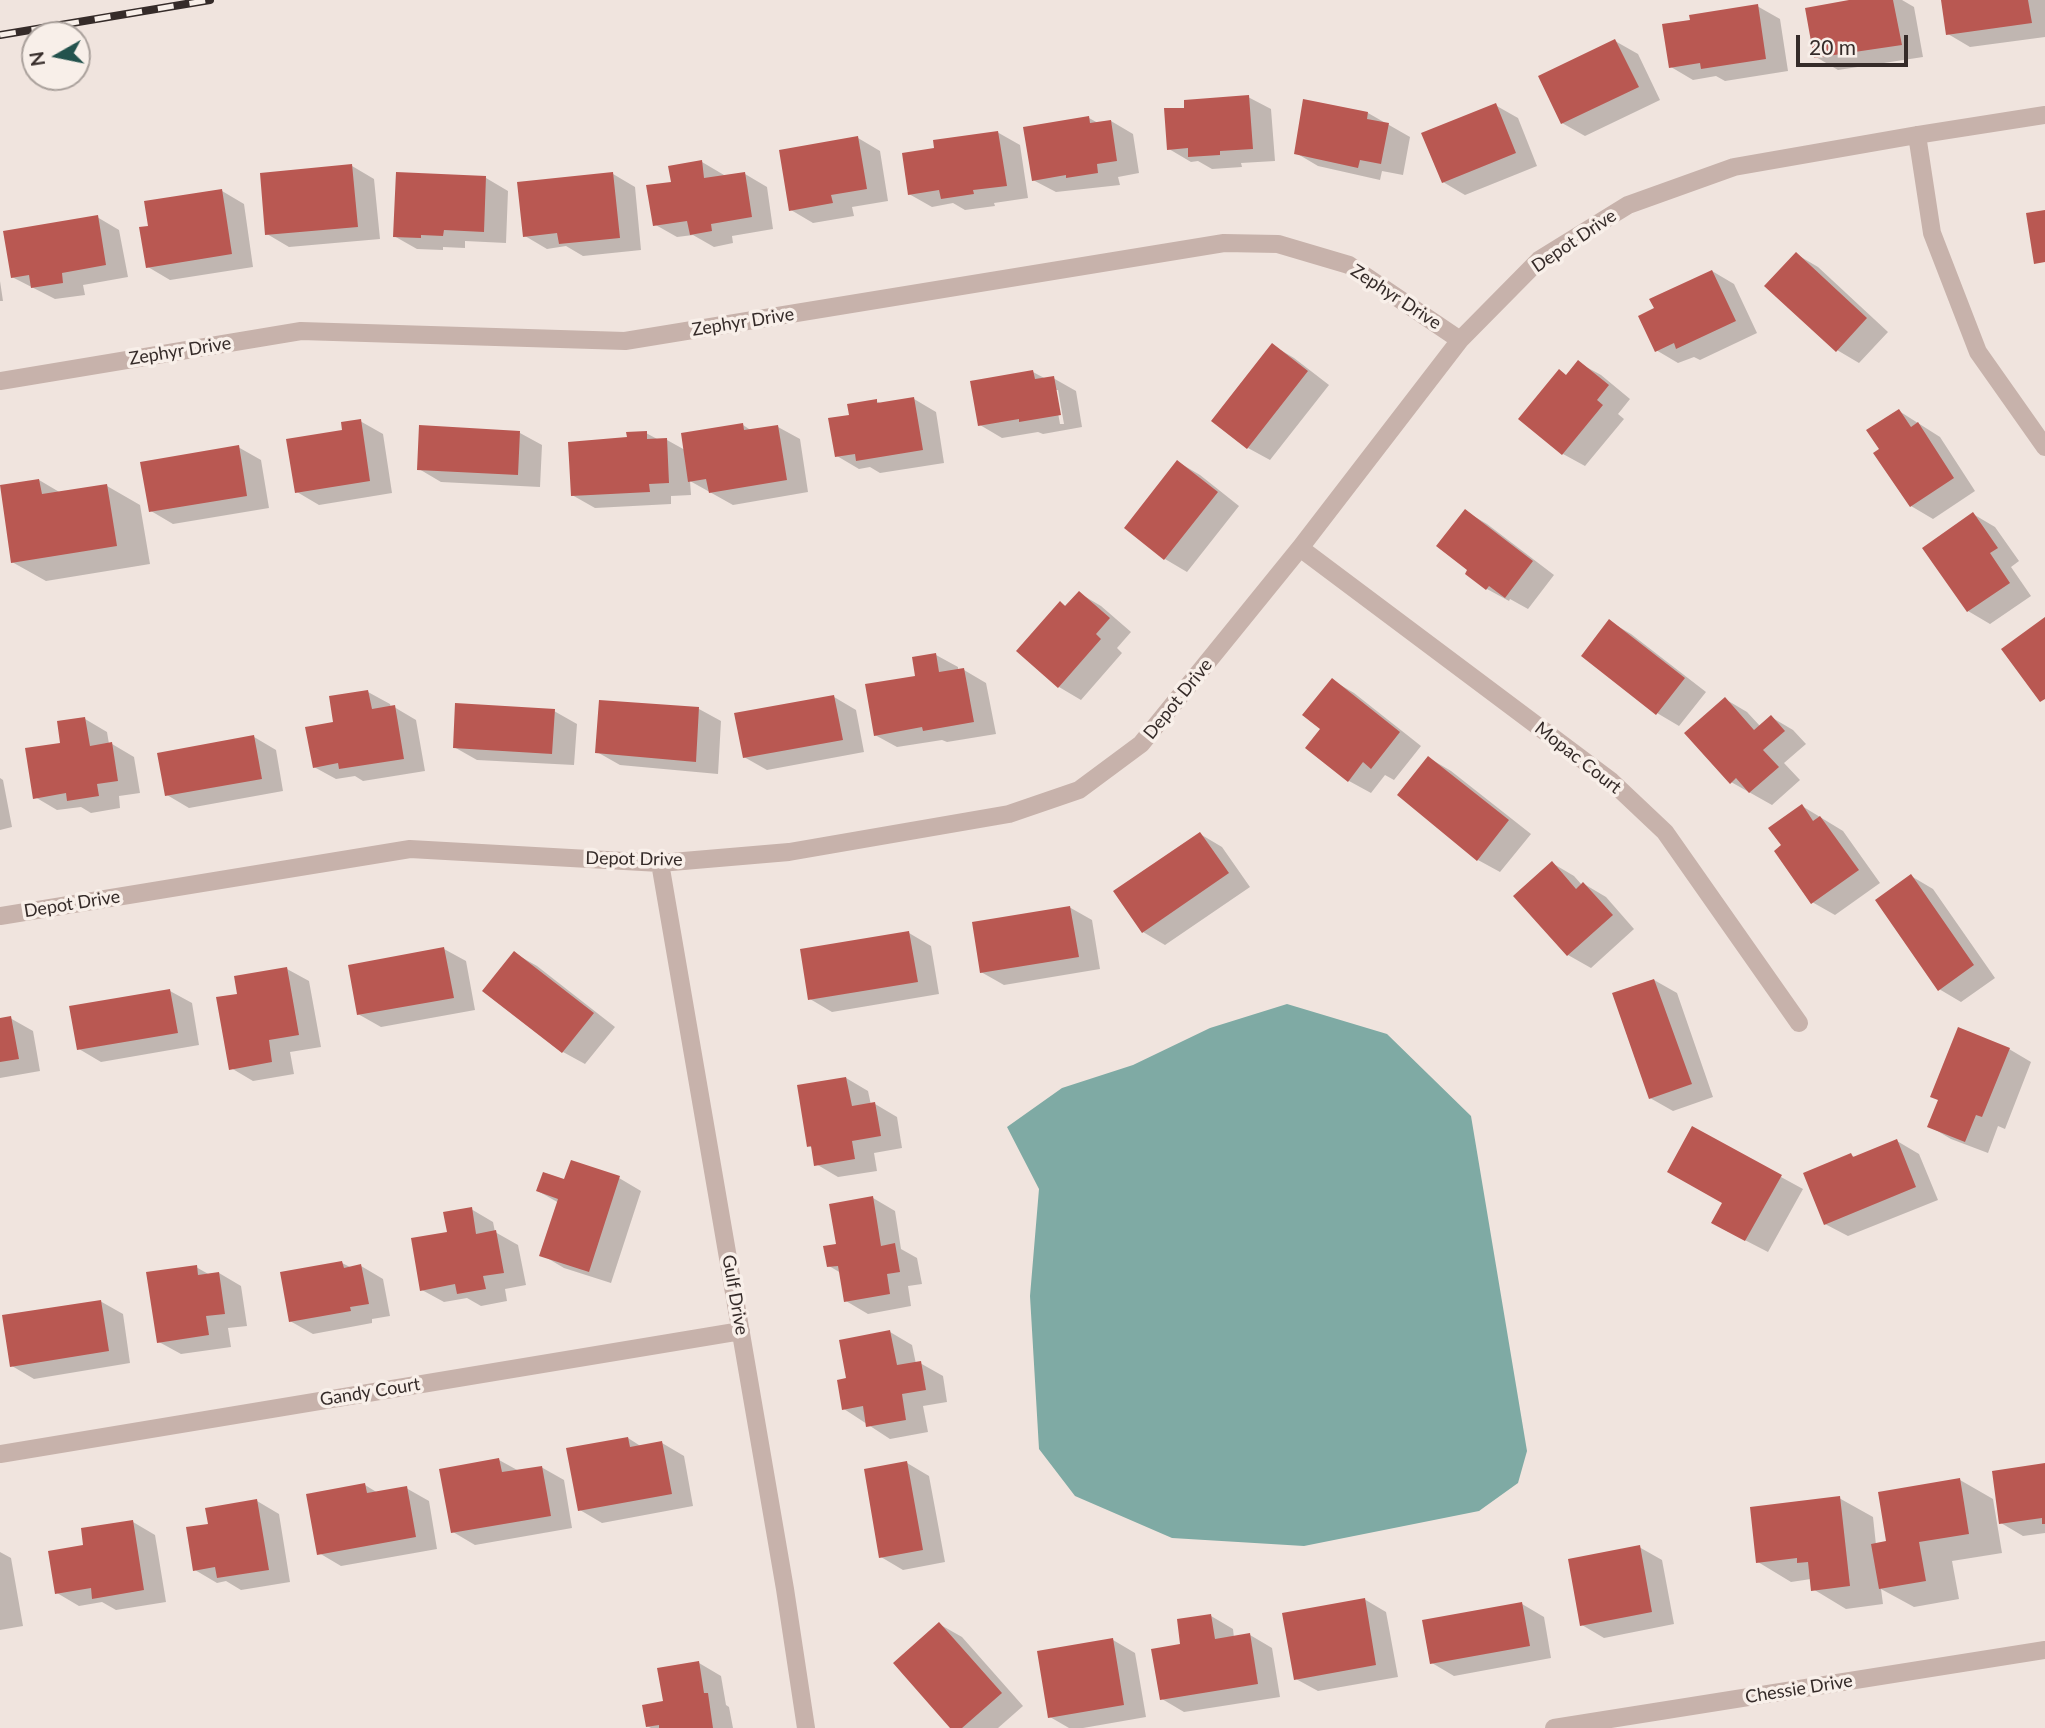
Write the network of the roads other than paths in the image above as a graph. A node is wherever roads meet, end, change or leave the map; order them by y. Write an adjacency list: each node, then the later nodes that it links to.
1 (2045, 116): 2 (street, Depot Drive)
2 (1917, 135): 3 (street, Depot Drive); 5 (street)
3 (1460, 340): 4 (street, Zephyr Drive); 6 (street, Depot Drive)
4 (0, 381)
5 (2045, 447)
6 (1300, 548): 7 (street, Depot Drive); 9 (street, Mopac Court)
7 (660, 863): 8 (street, Depot Drive); 10 (street, Gulf Drive)
8 (0, 916)
9 (1798, 1023)
10 (741, 1331): 11 (street, Gandy Court); 13 (street, Gulf Drive)
11 (0, 1454)
12 (2045, 1650): 14 (street, Chessie Drive)
13 (806, 1728)
14 (1554, 1728)

